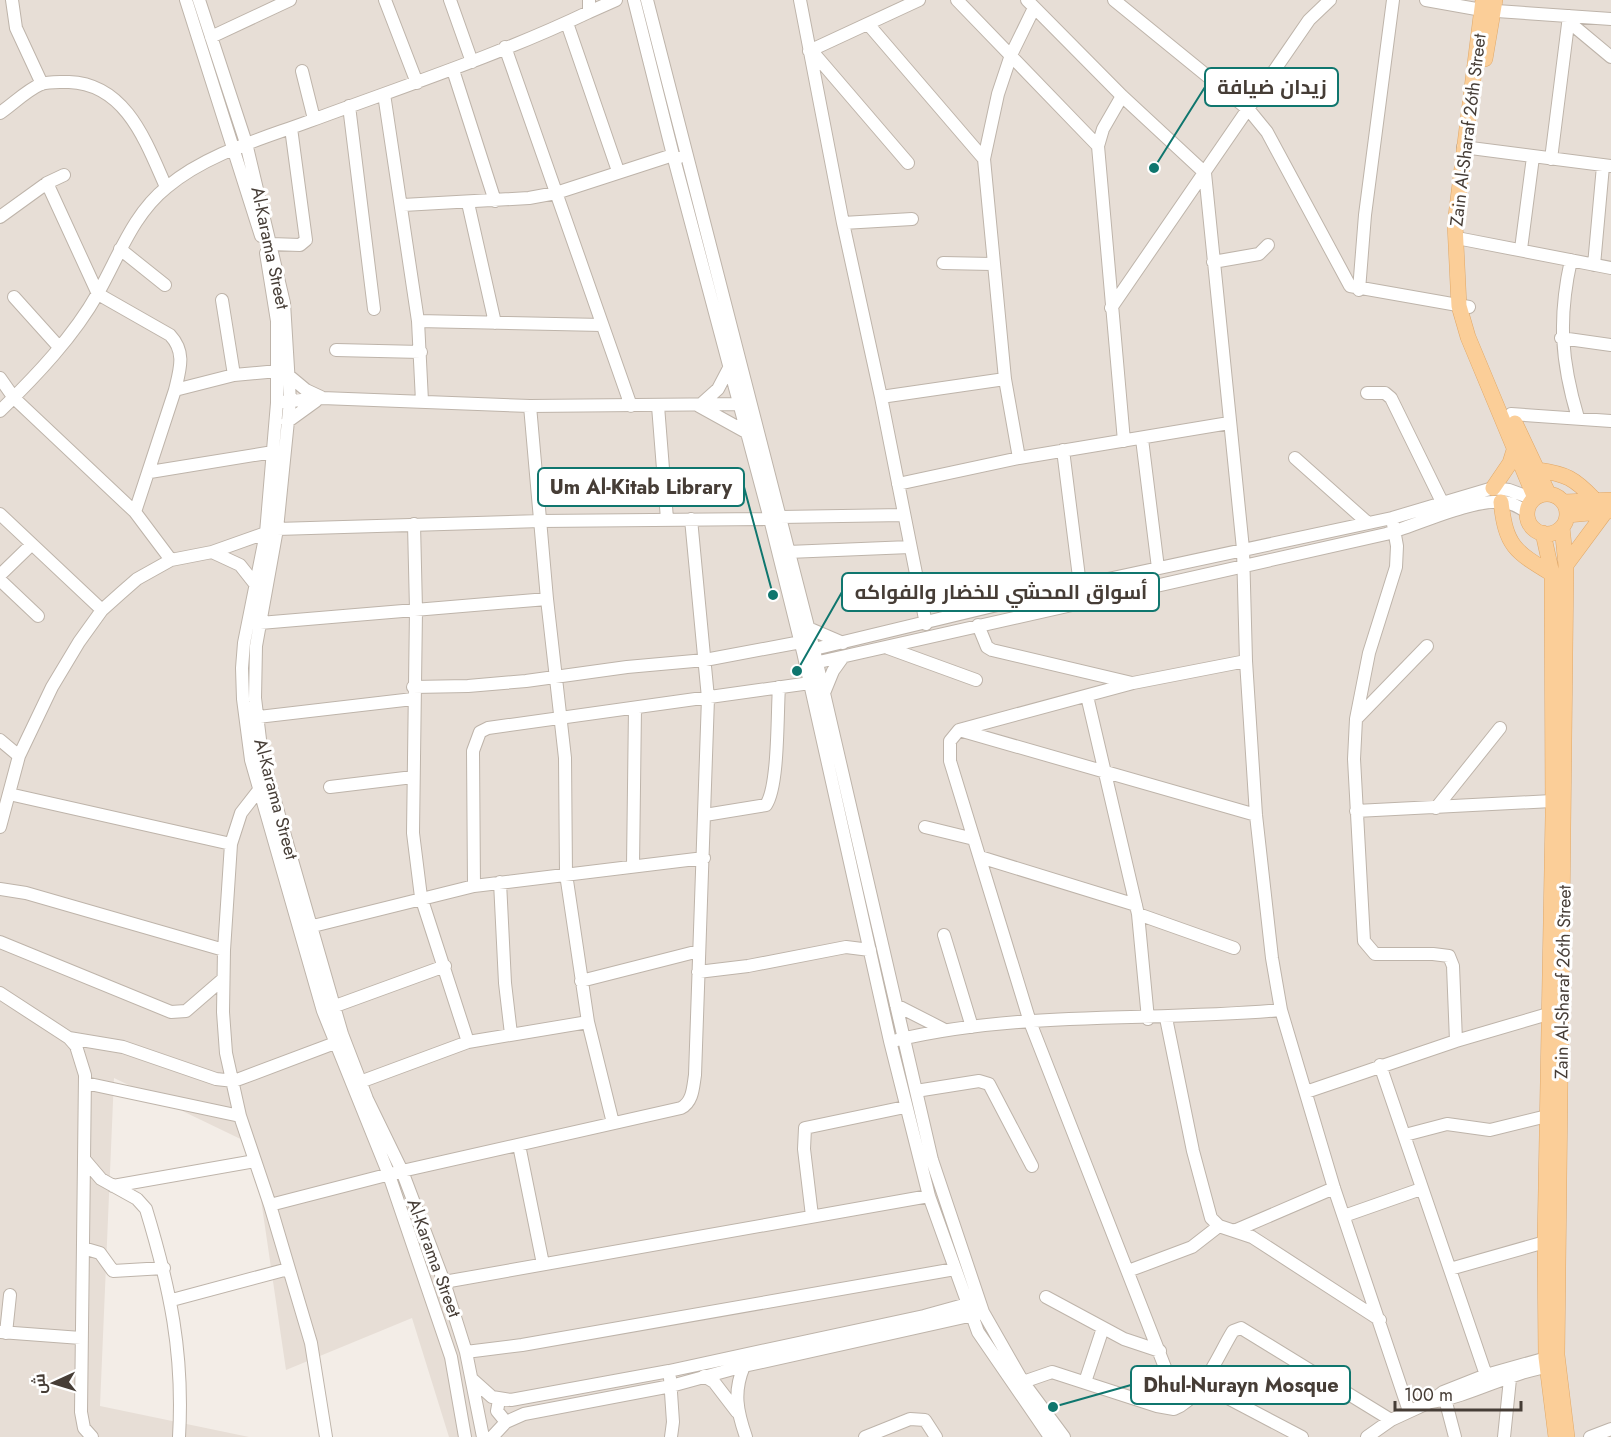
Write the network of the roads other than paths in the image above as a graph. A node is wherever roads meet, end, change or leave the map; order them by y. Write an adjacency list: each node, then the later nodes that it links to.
1 (12, 0): 34 (street)
2 (186, 0): 45 (street, Al-Karama Street)
3 (199, 0): 25 (street, Al-Karama Street)
4 (290, 0): 17 (street)
5 (385, 0): 33 (street)
6 (450, 0): 30 (street)
7 (616, 0): 20 (street)
8 (634, 0): 46 (street)
9 (647, 0): 50 (street)
10 (800, 0): 27 (street)
11 (919, 0): 24 (street)
12 (957, 0): 28 (street)
13 (1114, 0): 39 (street)
14 (1330, 0): 39 (street)
15 (1393, 0): 77 (street)
16 (1426, 0): 19 (street)
17 (273, 3): 25 (street)
18 (1030, 4): 28 (street); 36 (street)
19 (1489, 5): 21 (street); 44 (main road, Zain Al-Sharaf 26th Street)
20 (589, 6): 23 (street)
21 (1569, 19): 22 (street); 29 (street); 49 (street)
22 (1611, 20)
23 (567, 23): 26 (street); 53 (street)
24 (868, 24): 27 (street); 48 (street)
25 (210, 37): 42 (street, Al-Karama Street)
26 (504, 47): 30 (street); 58 (street)
27 (810, 51): 51 (street); 64 (street)
28 (1011, 55): 43 (street); 48 (street)
29 (1611, 57)
30 (472, 62): 31 (street)
31 (453, 70): 33 (street); 59 (street)
32 (302, 71): 40 (street)
33 (417, 83): 35 (street)
34 (42, 84): 38 (street); 57 (street)
35 (384, 94): 37 (street); 61 (street)
36 (1122, 96): 43 (street); 54 (street)
37 (349, 105): 40 (street); 83 (street)
38 (2, 108)
39 (1249, 110): 54 (street); 77 (street)
40 (315, 119): 41 (street)
41 (291, 128): 42 (street); 66 (street)
42 (246, 143): 45 (street); 66 (street, Al-Karama Street)
43 (1098, 146): 82 (street)
44 (1466, 148): 47 (street); 65 (main road, Zain Al-Sharaf 26th Street); 81 (main road, Zain Al-Sharaf 26th Street)
45 (234, 150): 57 (street); 93 (street, Al-Karama Street)
46 (673, 155): 50 (street); 53 (street); 92 (street)
47 (1533, 156): 49 (street); 69 (street)
48 (984, 159): 73 (street)
49 (1551, 159): 52 (street)
50 (687, 162): 104 (street)
51 (908, 163)
52 (1607, 166): 74 (street)
53 (618, 171): 58 (street)
54 (1205, 173): 71 (street); 82 (street)
55 (64, 175): 56 (street)
56 (47, 183): 62 (street); 78 (street)
57 (166, 187): 68 (street)
58 (556, 192): 59 (street); 86 (street)
59 (495, 201): 60 (street)
60 (468, 203): 61 (street); 85 (street)
61 (403, 205): 84 (street)
62 (0, 217)
63 (912, 219): 64 (street)
64 (843, 223): 99 (street)
65 (1462, 239): 69 (street); 81 (main road, Zain Al-Sharaf 26th Street)
66 (271, 244): 93 (street, Al-Karama Street)
67 (1268, 245): 71 (street)
68 (120, 249): 76 (street); 78 (street)
69 (1521, 249): 70 (street)
70 (1571, 260): 74 (street); 87 (street)
71 (1213, 262): 114 (street)
72 (943, 263): 73 (street)
73 (992, 264): 96 (street)
74 (1594, 265): 75 (street)
75 (1611, 268)
76 (165, 285)
77 (1359, 290): 81 (street)
78 (98, 294): 89 (street); 97 (street)
79 (14, 297): 89 (street)
80 (222, 300): 94 (street)
81 (1464, 306): 110 (main road, Zain Al-Sharaf 26th Street); 118 (main road, Zain Al-Sharaf 26th Street)
82 (1111, 308): 117 (street)
83 (374, 309)
84 (418, 321): 85 (street); 91 (street)
85 (495, 323): 86 (street)
86 (602, 325): 106 (street)
87 (1561, 338): 88 (street); 111 (street)
88 (1611, 345)
89 (59, 347): 100 (street)
90 (336, 350): 91 (street)
91 (421, 352): 102 (street)
92 (729, 368): 104 (street); 108 (street)
93 (283, 373): 94 (street); 101 (street); 103 (street, Al-Karama Street)
94 (234, 375): 97 (street)
95 (0, 378): 100 (street)
96 (1005, 380): 99 (street); 121 (street)
97 (175, 390): 124 (street)
98 (1367, 393): 129 (street)
99 (881, 397): 125 (street)
100 (14, 398): 109 (street); 132 (street)
101 (322, 398): 102 (street); 103 (street); 113 (street)
102 (422, 401): 105 (street)
103 (283, 402): 113 (street, Al-Karama Street); 120 (street, Al-Karama Street)
104 (744, 404): 108 (street); 115 (street); 136 (street)
105 (530, 406): 106 (street); 139 (street)
106 (631, 406): 107 (street)
107 (658, 406): 108 (street); 137 (street)
108 (699, 406): 115 (street)
109 (0, 411)
110 (1511, 414): 111 (street); 123 (main road, Zain Al-Sharaf 26th Street)
111 (1578, 418): 112 (street)
112 (1611, 421)
113 (287, 422): 143 (street, Al-Karama Street)
114 (1229, 423): 116 (street); 147 (street)
115 (746, 432): 136 (street)
116 (1142, 439): 117 (street); 153 (street)
117 (1124, 441): 119 (street)
118 (1515, 447): 126 (main road); 128 (main road, Zain Al-Sharaf 26th Street)
119 (1064, 450): 121 (street); 158 (street)
120 (273, 452): 124 (street); 143 (street, Al-Karama Street)
121 (1019, 458): 125 (street)
122 (1295, 458): 140 (street)
123 (1538, 470): 127 (main road); 128 (main road, Zain Al-Sharaf 26th Street)
124 (150, 472): 132 (street)
125 (898, 484): 134 (street)
126 (1493, 488): 128 (street); 129 (street)
127 (1594, 499): 131 (main road); 135 (main road)
128 (1536, 500): 130 (street); 135 (main road); 144 (main road)
129 (1442, 502): 142 (street)
130 (1501, 502): 142 (street); 154 (main road)
131 (1609, 508): 135 (main road); 152 (main road)
132 (135, 512): 150 (street)
133 (0, 514): 145 (street)
134 (904, 515): 136 (street); 146 (street)
135 (1565, 515): 144 (main road); 152 (main road, Zain Al-Sharaf 26th Street)
136 (775, 518): 138 (street); 149 (street); 171 (street)
137 (666, 519): 138 (street); 139 (street)
138 (691, 519): 173 (street)
139 (541, 521): 141 (street); 159 (street)
140 (1368, 523): 142 (street); 147 (street)
141 (414, 524): 143 (street); 161 (street)
142 (1393, 525): 151 (street); 187 (street)
143 (272, 531): 148 (street); 157 (street, Al-Karama Street); 163 (street, Al-Karama Street)
144 (1543, 533): 154 (main road, Zain Al-Sharaf 26th Street)
145 (31, 544): 155 (street); 160 (street)
146 (910, 547): 149 (street); 164 (street)
147 (1243, 549): 151 (street); 153 (street)
148 (212, 552): 150 (street); 157 (street)
149 (788, 552): 166 (street)
150 (171, 560): 160 (street)
151 (1243, 564): 165 (street); 174 (street)
152 (1566, 565): 199 (main road, Zain Al-Sharaf 26th Street)
153 (1158, 568): 158 (street)
154 (1552, 574): 199 (main road, Zain Al-Sharaf 26th Street)
155 (0, 575)
156 (0, 580): 162 (street)
157 (255, 584): 168 (street, Al-Karama Street)
158 (1080, 585): 164 (street)
159 (547, 599): 161 (street); 175 (street)
160 (102, 610): 191 (street)
161 (416, 610): 163 (street); 180 (street)
162 (38, 616)
163 (260, 622): 168 (street, Al-Karama Street)
164 (926, 624): 167 (street)
165 (978, 625): 170 (street); 178 (street)
166 (808, 628): 167 (street); 171 (street)
167 (844, 644): 171 (street)
168 (250, 645): 185 (street, Al-Karama Street)
169 (1427, 646): 187 (street)
170 (888, 648): 172 (street); 176 (street)
171 (808, 654): 172 (street); 173 (street); 177 (street); 181 (street)
172 (843, 657): 181 (street)
173 (705, 660): 175 (street); 183 (street)
174 (1246, 662): 178 (street); 201 (street)
175 (557, 677): 180 (street); 186 (street)
176 (976, 680)
177 (810, 683): 179 (street); 215 (street)
178 (1133, 683): 182 (street)
179 (779, 687): 183 (street); 200 (street)
180 (413, 693): 185 (street); 193 (street)
181 (823, 694): 229 (street)
182 (1087, 696): 189 (street); 192 (street)
183 (708, 698): 184 (street); 200 (street)
184 (635, 708): 186 (street); 208 (street)
185 (250, 718): 194 (street, Al-Karama Street)
186 (562, 719): 209 (street); 211 (street)
187 (1356, 719): 198 (street)
188 (1500, 728): 197 (street)
189 (959, 730): 192 (street); 204 (street)
190 (0, 740): 191 (street)
191 (19, 756): 196 (street)
192 (1104, 770): 201 (street); 214 (street)
193 (413, 777): 195 (street); 213 (street)
194 (263, 786): 205 (street); 216 (street, Al-Karama Street); 230 (street, Al-Karama Street)
195 (330, 787)
196 (9, 794): 202 (street); 205 (street)
197 (1436, 808): 198 (street); 199 (street)
198 (1356, 811): 243 (street)
199 (1557, 811): 232 (main road, Zain Al-Sharaf 26th Street); 293 (main road, Zain Al-Sharaf 26th Street)
200 (705, 815): 207 (street)
201 (1256, 815): 231 (street)
202 (0, 826)
203 (925, 827): 204 (street)
204 (974, 839): 206 (street)
205 (231, 844): 221 (street)
206 (980, 857): 214 (street); 236 (street)
207 (704, 858): 208 (street); 223 (street)
208 (633, 867): 209 (street)
209 (566, 874): 210 (street); 227 (street)
210 (500, 882): 211 (street); 239 (street)
211 (474, 886): 213 (street)
212 (0, 889): 221 (street)
213 (421, 897): 216 (street); 224 (street)
214 (1137, 909): 220 (street); 233 (street)
215 (863, 922): 219 (street); 222 (street)
216 (313, 926): 230 (street, Al-Karama Street)
217 (944, 935): 237 (street)
218 (0, 942): 226 (street)
219 (846, 947): 222 (street); 225 (street)
220 (1234, 948)
221 (224, 950): 226 (street)
222 (870, 950): 242 (street)
223 (699, 951): 225 (street); 227 (street)
224 (445, 966): 230 (street); 244 (street)
225 (698, 972): 255 (street)
226 (223, 979): 247 (street)
227 (581, 981): 235 (street)
228 (0, 993): 240 (street)
229 (896, 1005): 238 (street); 241 (street)
230 (328, 1009): 245 (street, Al-Karama Street); 248 (street, Al-Karama Street)
231 (1281, 1010): 234 (street); 251 (street)
232 (1548, 1014): 243 (street); 254 (main road, Zain Al-Sharaf 26th Street)
233 (1148, 1018): 234 (street); 236 (street)
234 (1166, 1018): 272 (street)
235 (588, 1022): 239 (street); 255 (street)
236 (1030, 1022): 237 (street); 281 (street)
237 (972, 1027): 238 (street)
238 (943, 1029): 241 (street)
239 (512, 1034): 244 (street)
240 (69, 1038): 247 (street); 249 (street)
241 (903, 1038): 242 (street); 250 (street)
242 (890, 1041): 252 (street)
243 (1456, 1041): 246 (street)
244 (468, 1042): 248 (street)
245 (335, 1043): 247 (street); 262 (street, Al-Karama Street)
246 (1380, 1065): 251 (street); 256 (street)
247 (234, 1081): 253 (street)
248 (360, 1082): 261 (street, Al-Karama Street)
249 (85, 1083): 253 (street); 258 (street)
250 (916, 1092): 260 (street); 286 (street)
251 (1306, 1092): 266 (street)
252 (905, 1107): 268 (street); 270 (street)
253 (240, 1116): 259 (street)
254 (1547, 1116): 256 (street); 274 (main road, Zain Al-Sharaf 26th Street)
255 (613, 1122): 257 (street)
256 (1405, 1135): 267 (street)
257 (519, 1145): 261 (street); 276 (street)
258 (84, 1160): 263 (street); 265 (street)
259 (255, 1161): 264 (street); 269 (street)
260 (1032, 1166)
261 (402, 1171): 262 (street); 282 (street, Al-Karama Street)
262 (389, 1175): 269 (street); 298 (street, Al-Karama Street)
263 (101, 1179): 264 (street); 265 (street)
264 (113, 1186): 277 (street)
265 (85, 1188): 275 (street)
266 (1334, 1188): 271 (street); 273 (street)
267 (1421, 1189): 271 (street); 280 (street)
268 (929, 1196): 270 (street); 279 (street)
269 (270, 1205): 278 (street)
270 (812, 1216): 276 (street)
271 (1344, 1216): 287 (street)
272 (1220, 1226): 273 (street); 281 (street)
273 (1234, 1231): 287 (street)
274 (1545, 1242): 280 (street); 293 (main road, Zain Al-Sharaf 26th Street)
275 (83, 1248): 277 (street); 290 (street)
276 (543, 1264): 282 (street)
277 (164, 1268): 285 (street)
278 (288, 1269): 285 (street); 314 (street)
279 (955, 1269): 286 (street); 292 (street)
280 (1450, 1269): 296 (street)
281 (1128, 1270): 291 (street)
282 (444, 1282): 292 (street, Al-Karama Street)
283 (10, 1295): 289 (street)
284 (1046, 1297): 288 (street)
285 (172, 1300): 313 (street)
286 (974, 1308): 294 (street); 295 (street); 301 (street); 322 (street)
287 (1380, 1320): 307 (street)
288 (1103, 1328): 291 (street); 302 (street)
289 (3, 1332): 290 (street)
290 (81, 1338): 312 (street)
291 (1160, 1351): 304 (street)
292 (466, 1352): 299 (street, Al-Karama Street)
293 (1552, 1361): 296 (street); 300 (street); 328 (main road, Zain Al-Sharaf 26th Street); 329 (main road, Zain Al-Sharaf 26th Street)
294 (744, 1366): 297 (street); 308 (street)
295 (669, 1371): 303 (street); 306 (street)
296 (1485, 1375): 305 (street)
297 (704, 1376): 303 (street); 308 (street)
298 (455, 1377): 299 (street); 315 (street, Al-Karama Street)
299 (472, 1379): 306 (street); 316 (street, Al-Karama Street)
300 (1510, 1379): 305 (street); 327 (street)
301 (1023, 1382): 302 (street); 323 (street)
302 (1085, 1382): 304 (street)
303 (671, 1386): 310 (street); 318 (street)
304 (1198, 1388): 309 (street); 324 (street)
305 (1444, 1396): 307 (street); 326 (street)
306 (499, 1400): 310 (street)
307 (1409, 1411): 309 (street)
308 (737, 1413): 319 (street)
309 (1391, 1420): 325 (street)
310 (506, 1422): 317 (street)
311 (1611, 1429): 330 (street)
312 (92, 1437)
313 (179, 1437)
314 (326, 1437)
315 (465, 1437)
316 (483, 1437)
317 (492, 1437)
318 (671, 1437)
319 (746, 1437)
320 (865, 1437): 321 (street)
321 (936, 1437)
322 (1050, 1437)
323 (1064, 1437)
324 (1302, 1437)
325 (1366, 1437)
326 (1455, 1437)
327 (1504, 1437)
328 (1556, 1437)
329 (1567, 1437)
330 (1590, 1437)

